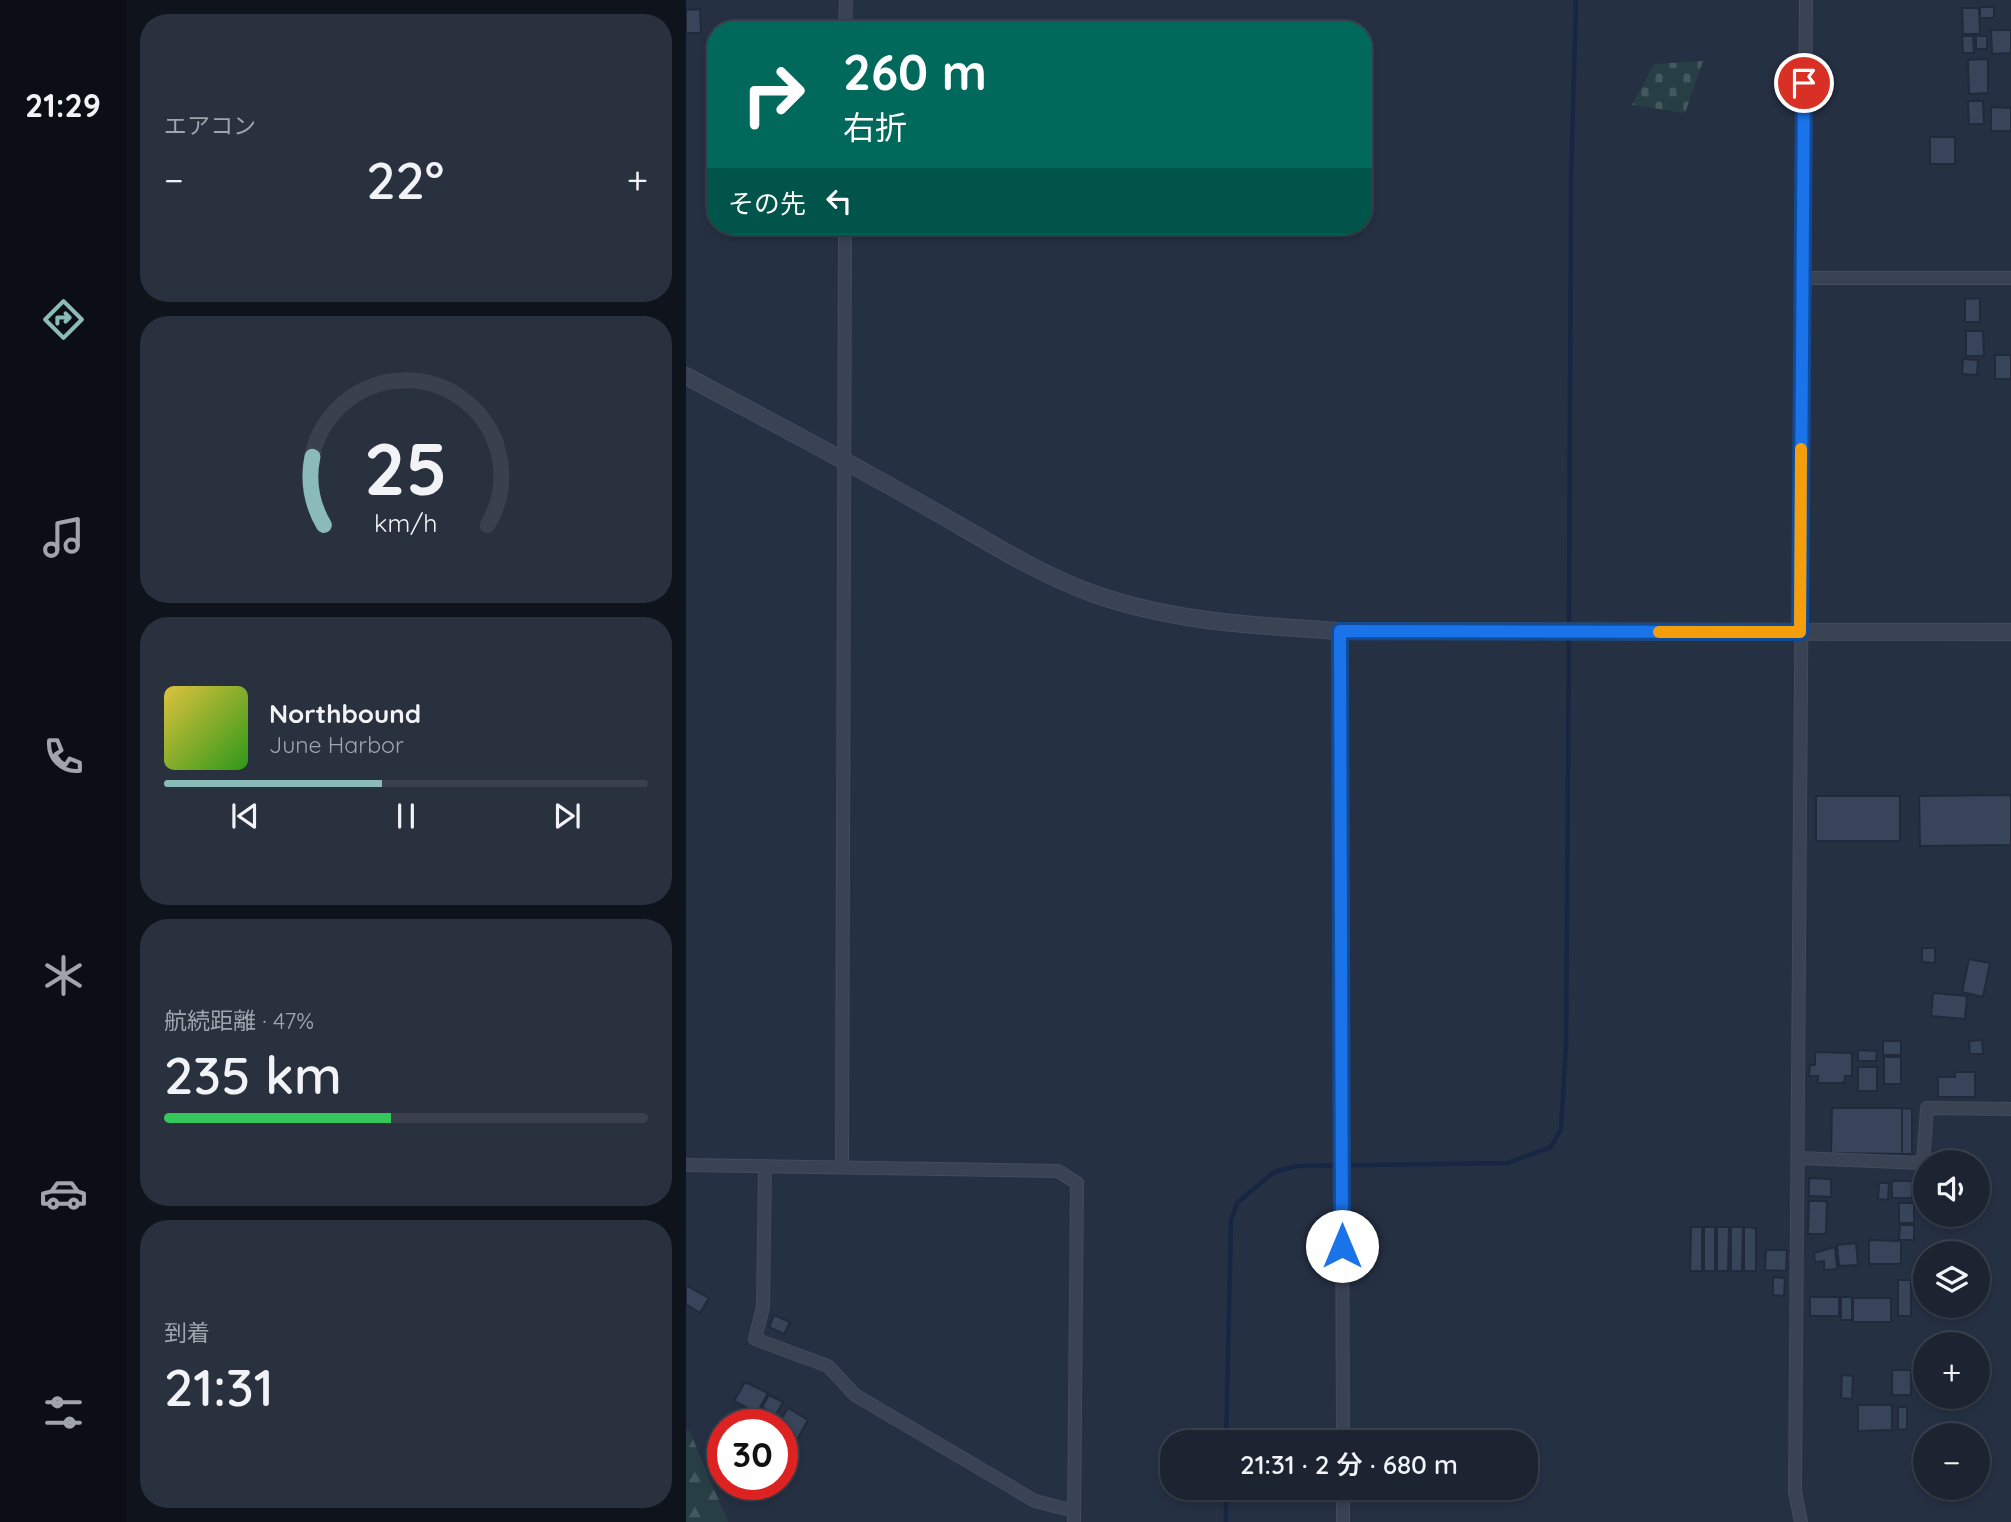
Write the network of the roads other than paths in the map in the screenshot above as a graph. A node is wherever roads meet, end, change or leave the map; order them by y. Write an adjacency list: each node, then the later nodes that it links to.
1 (846, 0): 3 (street)
2 (1806, 0): 5 (street)
3 (845, 21)
4 (845, 235): 8 (street)
5 (1802, 278): 6 (street); 10 (street)
6 (2011, 278)
7 (686, 376): 8 (street)
8 (844, 460): 9 (street); 16 (street)
9 (1340, 631): 10 (street); 17 (street)
10 (1800, 632): 11 (street); 13 (street)
11 (2011, 632)
12 (2011, 1109): 13 (street)
13 (1799, 1158): 21 (street)
14 (686, 1165): 15 (street)
15 (765, 1166): 16 (street); 19 (street)
16 (842, 1167): 19 (street)
17 (1343, 1430)
18 (1343, 1500): 20 (street)
19 (1074, 1516)
20 (1343, 1522)
21 (1801, 1522)

